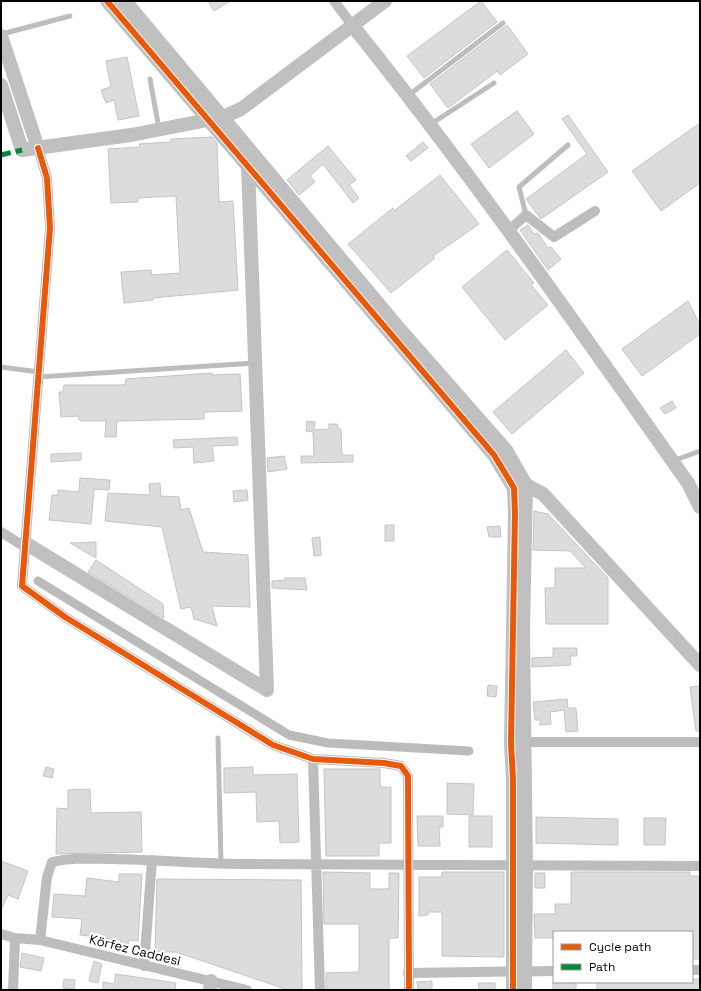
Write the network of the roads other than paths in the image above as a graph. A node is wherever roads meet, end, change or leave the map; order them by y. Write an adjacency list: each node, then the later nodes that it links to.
1 (107, 1): 14 (street)
2 (125, 1): 13 (street)
3 (334, 1): 7 (street)
4 (385, 1): 7 (street)
5 (70, 16): 8 (lane)
6 (503, 23): 12 (lane)
7 (352, 25): 12 (street); 13 (street)
8 (1, 35): 18 (street)
9 (150, 79): 16 (lane)
10 (494, 83): 15 (lane)
11 (1, 85): 18 (street)
12 (409, 95): 15 (street)
13 (223, 117): 14 (street); 19 (street)
14 (208, 120): 16 (street); 20 (street)
15 (431, 125): 23 (street)
16 (159, 129): 18 (street)
17 (568, 145): 22 (lane)
18 (38, 148): 26 (street)
19 (252, 151): 20 (street); 29 (street)
20 (247, 167): 24 (street); 35 (street)
21 (596, 211): 22 (street)
22 (526, 215): 23 (street)
23 (509, 230): 28 (street)
24 (255, 363): 26 (lane); 32 (street)
25 (1, 367): 26 (lane)
26 (39, 375): 32 (street)
27 (700, 451): 28 (lane)
28 (673, 461): 30 (street)
29 (526, 485): 33 (street); 35 (street)
30 (700, 507)
31 (2, 535): 32 (street)
32 (25, 545): 37 (street)
33 (700, 665)
34 (218, 738): 39 (lane)
35 (517, 742): 36 (street); 41 (street)
36 (700, 742)
37 (313, 759): 40 (street); 42 (street)
38 (152, 860): 39 (street); 46 (street); 47 (street)
39 (221, 863): 40 (street)
40 (316, 865): 42 (street); 54 (street)
41 (520, 865): 42 (street); 43 (street); 48 (street)
42 (409, 866): 50 (street)
43 (700, 866)
44 (1, 934): 45 (street, Körfez Caddesi)
45 (15, 938): 46 (street, Körfez Caddesi); 52 (street)
46 (40, 940): 47 (street, Körfez Caddesi)
47 (144, 966): 51 (street, Körfez Caddesi)
48 (519, 971): 49 (street); 50 (street); 56 (street); 57 (street)
49 (553, 971)
50 (408, 973): 55 (street)
51 (210, 985): 53 (street, Körfez Caddesi)
52 (13, 990)
53 (247, 990)
54 (320, 990)
55 (408, 990)
56 (513, 990)
57 (525, 990)

